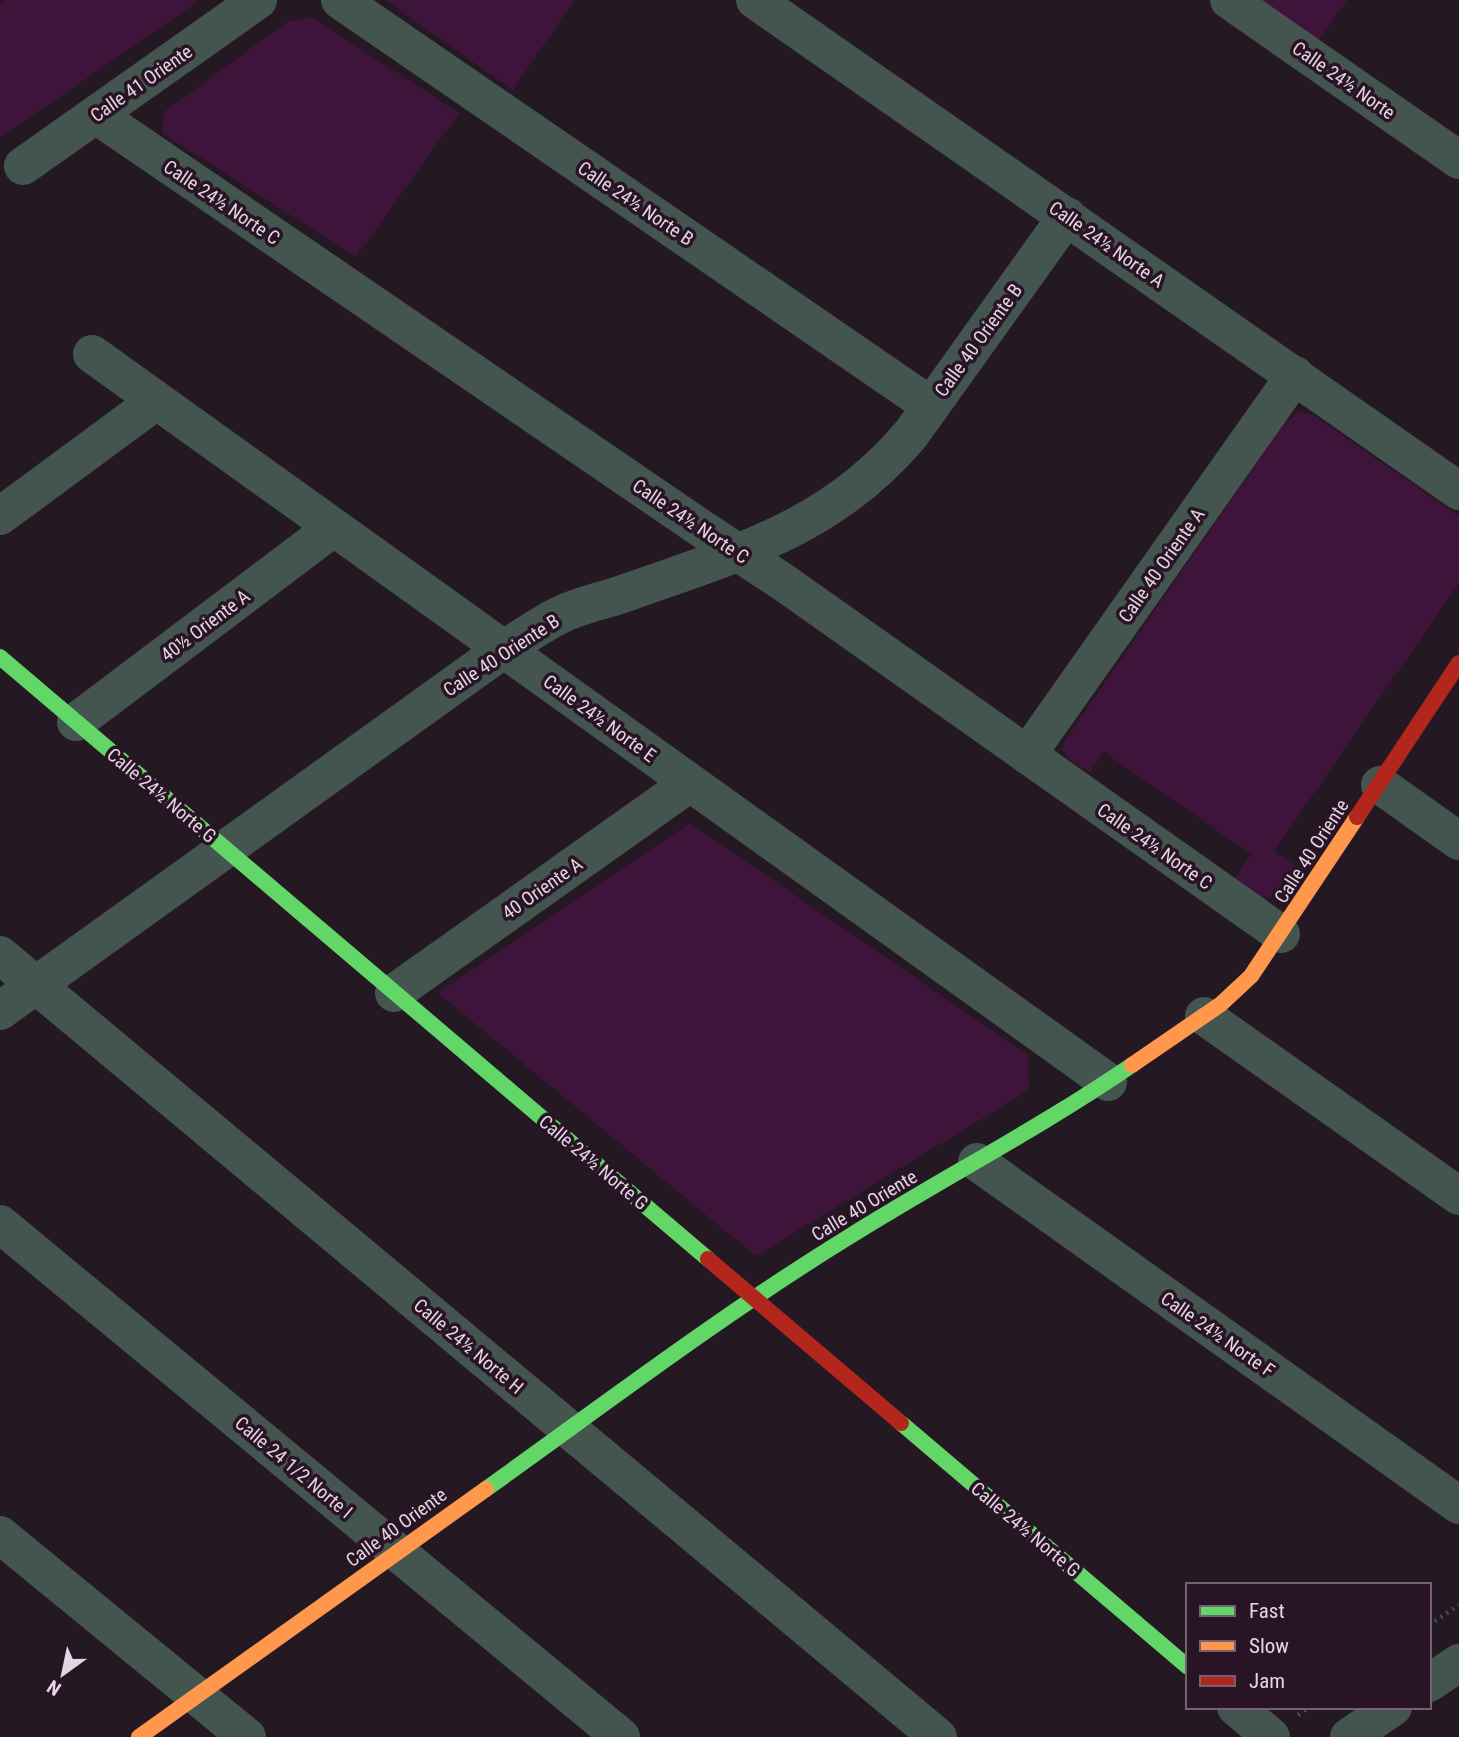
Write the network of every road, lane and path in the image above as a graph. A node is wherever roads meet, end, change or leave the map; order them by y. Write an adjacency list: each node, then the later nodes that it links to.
1 (258, 0): 5 (street, Calle 41 Oriente)
2 (340, 0): 12 (street, Calle 24½ Norte B)
3 (755, 0): 8 (street, Calle 24½ Norte A)
4 (1229, 0): 6 (street, Calle 24½ Norte)
5 (96, 115): 7 (street, Calle 41 Oriente); 16 (street, Calle 24½ Norte C)
6 (1459, 160)
7 (23, 166)
8 (1067, 216): 10 (street, Calle 24½ Norte A); 12 (street, Calle 40 Oriente B)
9 (92, 354): 11 (street, Calle 24½ Norte E)
10 (1295, 375): 13 (street, Calle 24½ Norte A); 21 (street, Calle 40 Oriente A)
11 (156, 401): 14 (street); 15 (street, Calle 24½ Norte E)
12 (931, 406): 16 (street, Calle 40 Oriente B)
13 (1459, 491)
14 (0, 516)
15 (333, 528): 17 (street, Calle 24½ Norte E); 20 (street, 40½ Oriente A)
16 (738, 553): 17 (street, Calle 40 Oriente B); 21 (street, Calle 24½ Norte C)
17 (504, 650): 22 (street, Calle 24½ Norte E); 25 (street, Calle 40 Oriente B)
18 (0, 657): 20 (street, Calle 24½ Norte G)
19 (1459, 663): 23 (street, Calle 40 Oriente)
20 (76, 722): 25 (street, Calle 24½ Norte G)
21 (1027, 755): 26 (street, Calle 24½ Norte C)
22 (690, 783): 29 (street, 40 Oriente A); 32 (street, Calle 24½ Norte E)
23 (1380, 785): 24 (street); 26 (street, Calle 40 Oriente)
24 (1459, 841)
25 (226, 849): 28 (street, Calle 40 Oriente B); 29 (street, Calle 24½ Norte G)
26 (1281, 934): 31 (street, Calle 40 Oriente)
27 (0, 955): 28 (street, Calle 24½ Norte H)
28 (36, 985): 30 (street, Calle 40 Oriente B); 37 (street, Calle 24½ Norte H)
29 (394, 993): 36 (street, Calle 24½ Norte G)
30 (0, 1011)
31 (1204, 1016): 32 (street, Calle 40 Oriente); 34 (street)
32 (1108, 1082): 33 (street, Calle 40 Oriente)
33 (977, 1162): 36 (street, Calle 40 Oriente); 38 (street, Calle 24½ Norte F)
34 (1459, 1196)
35 (0, 1224): 40 (street, Calle 24 1/2 Norte I)
36 (754, 1298): 37 (street, Calle 40 Oriente); 44 (street, Calle 24½ Norte G)
37 (570, 1429): 40 (street, Calle 40 Oriente); 52 (street, Calle 24½ Norte H)
38 (1459, 1505)
39 (0, 1535): 46 (street)
40 (396, 1552): 46 (street, Calle 40 Oriente); 51 (street, Calle 24 1/2 Norte I)
41 (1459, 1605): 42 (path)
42 (1431, 1624)
43 (1459, 1662): 45 (street)
44 (1186, 1665)
45 (1431, 1682)
46 (196, 1695): 49 (street, Calle 40 Oriente); 50 (street)
47 (1238, 1709): 53 (street)
48 (1390, 1709): 54 (street)
49 (139, 1737)
50 (247, 1737)
51 (621, 1737)
52 (937, 1737)
53 (1271, 1737)
54 (1349, 1737)

